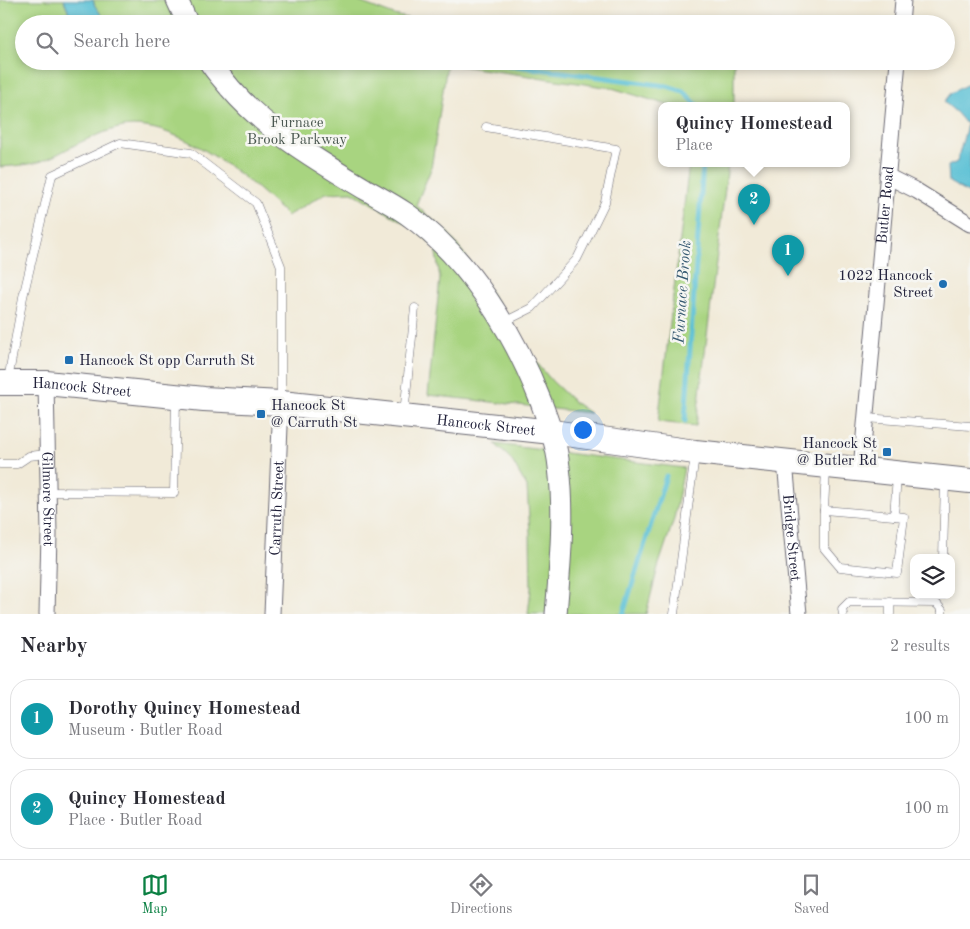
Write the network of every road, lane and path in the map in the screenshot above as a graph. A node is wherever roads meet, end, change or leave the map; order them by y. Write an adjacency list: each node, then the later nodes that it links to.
1 (178, 0): 3 (main road)
2 (903, 0): 4 (street)
3 (184, 15)
4 (902, 15)
5 (216, 70): 11 (main road)
6 (897, 70): 8 (street, Butler Road)
7 (486, 127): 11 (lane)
8 (887, 176): 9 (street); 17 (street, Butler Road)
9 (970, 224)
10 (415, 308): 16 (lane)
11 (502, 323): 19 (main road)
12 (4, 382): 13 (main road, Hancock Street); 15 (lane)
13 (46, 383): 14 (main road, Hancock Street); 21 (street, Gilmore Street)
14 (176, 396): 15 (main road, Hancock Street); 29 (lane)
15 (281, 403): 16 (main road, Hancock Street); 35 (street, Carruth Street)
16 (404, 416): 19 (main road, Hancock Street)
17 (866, 418): 18 (lane); 25 (street, Butler Road)
18 (970, 426)
19 (552, 432): 20 (main road, Hancock Street); 36 (main road)
20 (695, 452): 22 (main road, Hancock Street); 37 (lane)
21 (47, 454): 23 (lane); 29 (street, Gilmore Street)
22 (785, 462): 24 (main road, Hancock Street); 38 (street, Bridge Street)
23 (0, 464)
24 (826, 465): 25 (main road, Hancock Street); 30 (lane)
25 (861, 469): 26 (main road, Hancock Street)
26 (897, 473): 27 (main road, Hancock Street); 31 (lane)
27 (945, 478): 28 (main road, Hancock Street); 32 (lane)
28 (970, 481)
29 (48, 492): 34 (street, Gilmore Street)
30 (824, 510): 31 (lane); 31 (lane)
31 (894, 516)
32 (943, 554)
33 (890, 602): 39 (lane); 40 (lane); 41 (lane)
34 (47, 614)
35 (272, 614)
36 (556, 614)
37 (674, 614)
38 (799, 614)
39 (842, 614)
40 (890, 614)
41 (942, 614)

